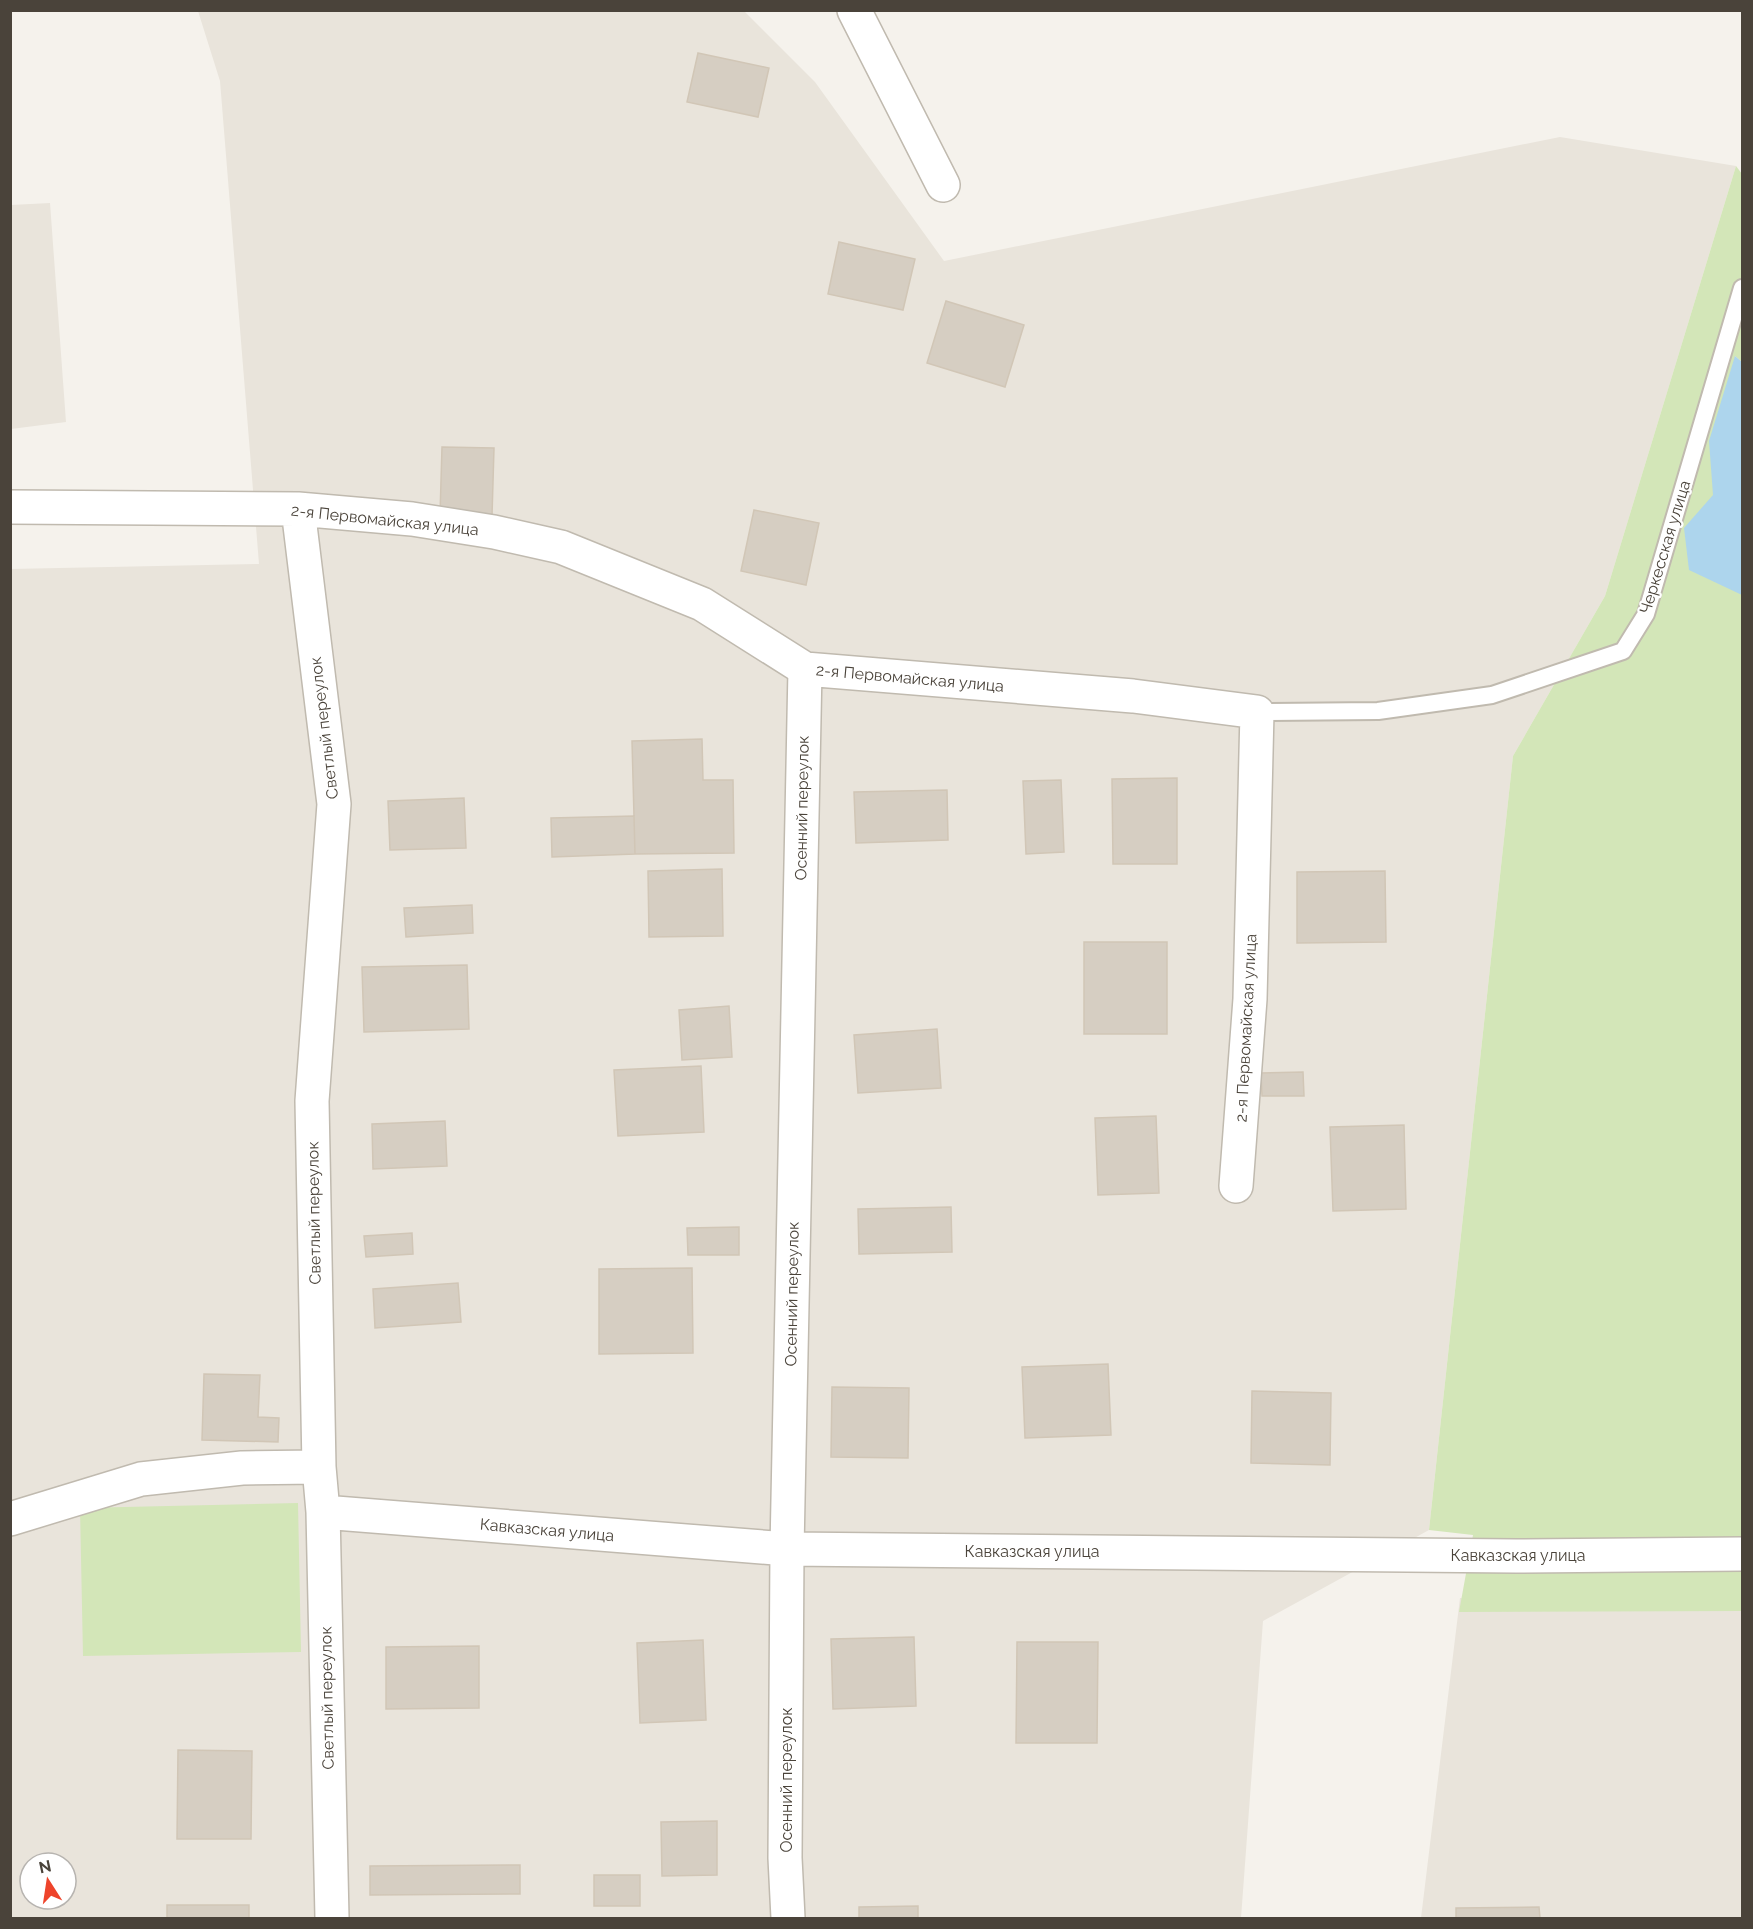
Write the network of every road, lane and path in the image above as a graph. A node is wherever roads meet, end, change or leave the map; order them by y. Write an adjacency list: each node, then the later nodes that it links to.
1 (854, 10): 2 (street)
2 (942, 185)
3 (1743, 288): 7 (lane, Черкесская улица)
4 (10, 507): 5 (street, 2-я Первомайская улица)
5 (298, 509): 6 (street, 2-я Первомайская улица); 9 (street, Светлый переулок)
6 (804, 669): 7 (street, 2-я Первомайская улица); 12 (street, Осенний переулок)
7 (1257, 712): 8 (street, 2-я Первомайская улица)
8 (1236, 1186)
9 (319, 1467): 10 (street, Светлый переулок); 11 (street)
10 (323, 1512): 12 (street, Кавказcкая улица); 14 (street, Светлый переулок)
11 (10, 1518)
12 (787, 1549): 13 (street, Кавказcкая улица); 15 (street, Осенний переулок)
13 (1743, 1554)
14 (332, 1918)
15 (788, 1918)

